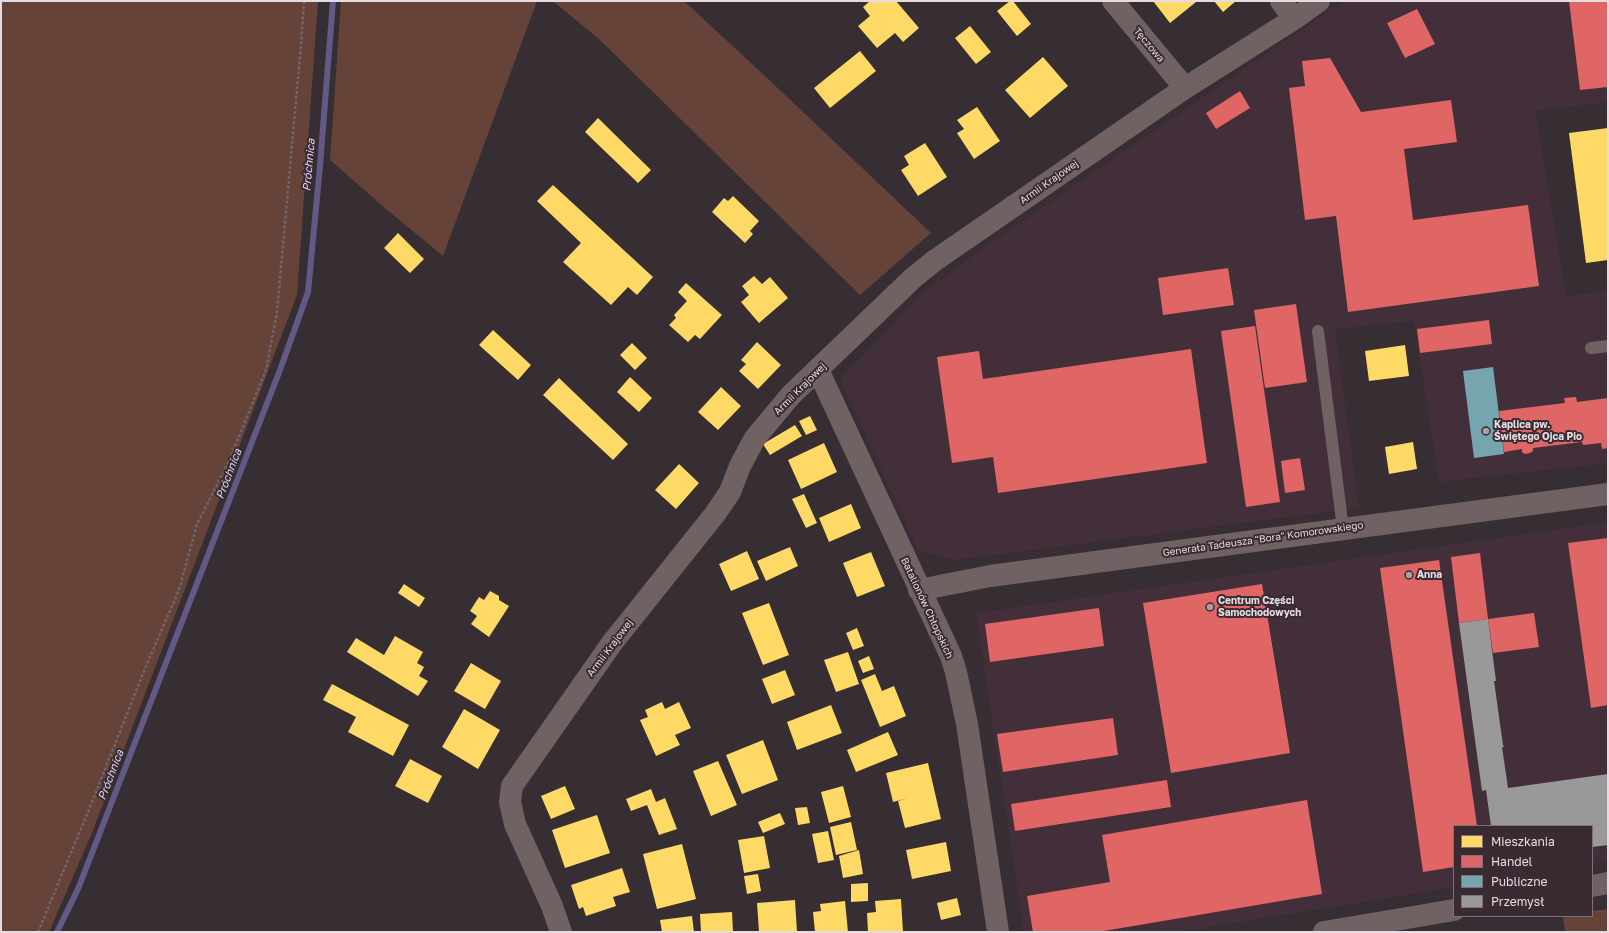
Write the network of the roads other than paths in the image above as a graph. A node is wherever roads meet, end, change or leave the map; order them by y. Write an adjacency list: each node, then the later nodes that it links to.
1 (1113, 1): 5 (street, Tęczowa)
2 (1280, 1): 4 (street)
3 (1319, 1): 4 (street, Armii Krajowej)
4 (1294, 19): 5 (street, Armii Krajowej)
5 (1185, 88): 9 (street, Armii Krajowej)
6 (1318, 331): 11 (lane)
7 (1608, 346): 8 (lane)
8 (1591, 348)
9 (818, 370): 12 (street, Batalionów Chłopskich); 16 (street, Armii Krajowej)
10 (1608, 494): 11 (street, Generała Tadeusza "Bora" Komorowskiego)
11 (1343, 529): 12 (street, Generała Tadeusza "Bora" Komorowskiego)
12 (919, 590): 17 (street, Batalionów Chłopskich)
13 (1608, 883): 14 (street)
14 (1593, 886)
15 (1453, 910): 18 (street)
16 (561, 932)
17 (998, 932)
18 (1324, 932)

